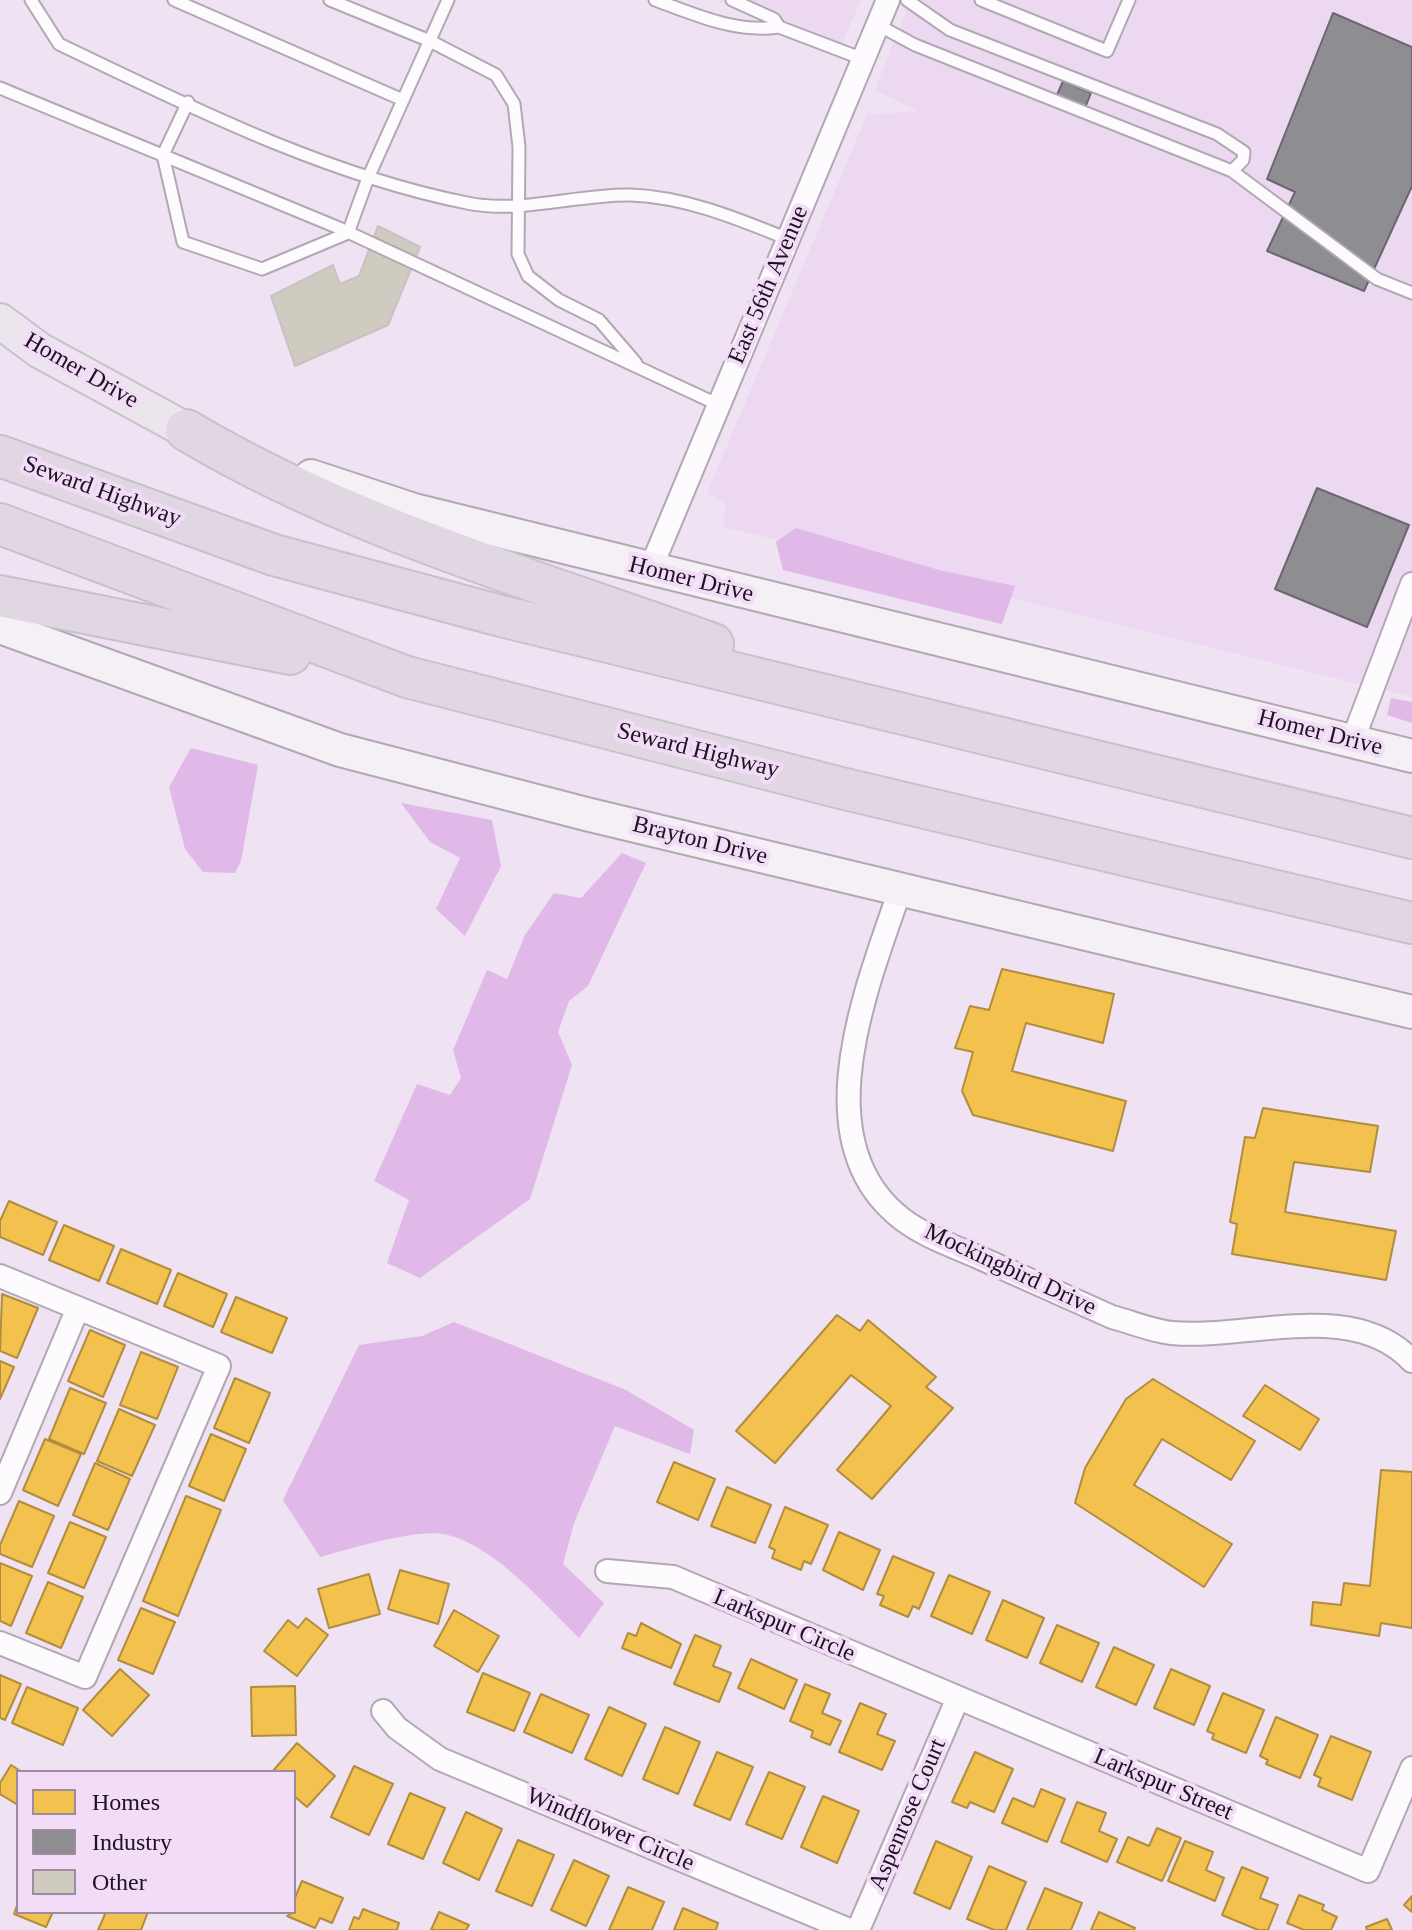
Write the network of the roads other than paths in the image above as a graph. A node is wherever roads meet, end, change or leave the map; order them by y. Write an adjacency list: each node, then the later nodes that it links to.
1 (31, 0): 17 (lane)
2 (174, 0): 16 (lane)
3 (330, 0): 13 (lane)
4 (448, 0): 13 (lane)
5 (655, 0): 12 (lane)
6 (732, 0): 12 (lane)
7 (888, 0): 11 (street, East 56th Avenue)
8 (907, 0): 19 (lane)
9 (981, 0): 10 (lane)
10 (1129, 0)
11 (878, 25): 14 (street, East 56th Avenue); 19 (lane)
12 (779, 27): 14 (lane)
13 (430, 41): 16 (lane); 21 (lane)
14 (863, 59): 23 (street, East 56th Avenue)
15 (0, 88): 18 (lane)
16 (403, 100): 20 (lane)
17 (188, 102): 18 (lane); 20 (lane)
18 (163, 155): 22 (lane); 22 (lane)
19 (1232, 171): 24 (lane)
20 (368, 178): 21 (lane); 22 (lane)
21 (516, 203): 23 (lane); 26 (lane)
22 (348, 233): 26 (lane)
23 (788, 239): 27 (street, East 56th Avenue)
24 (1412, 293)
25 (0, 321): 28 (main road, Homer Drive)
26 (639, 367): 27 (lane)
27 (719, 405): 31 (street, East 56th Avenue)
28 (186, 430): 31 (main road, Homer Drive); 36 (highway)
29 (0, 456): 36 (highway, Seward Highway)
30 (0, 524): 35 (highway, Seward Highway)
31 (650, 570): 37 (main road, Homer Drive)
32 (1412, 584): 37 (street)
33 (0, 596): 35 (highway)
34 (0, 627): 40 (main road, Brayton Drive)
35 (407, 677): 41 (highway, Seward Highway)
36 (898, 711): 39 (highway, Seward Highway)
37 (1352, 742): 38 (main road, Homer Drive)
38 (1412, 756)
39 (1412, 838)
40 (900, 890): 42 (main road, Brayton Drive); 45 (street, Mockingbird Drive)
41 (1412, 923)
42 (1412, 1012)
43 (0, 1276): 44 (street)
44 (78, 1308): 46 (street); 48 (street)
45 (1412, 1361)
46 (0, 1493)
47 (607, 1571): 49 (street, Larkspur Circle)
48 (0, 1643)
49 (957, 1700): 51 (street, Larkspur Street); 53 (street, Aspenrose Court)
50 (383, 1711): 52 (street, Windflower Circle)
51 (1412, 1768)
52 (849, 1930)
53 (858, 1930)

